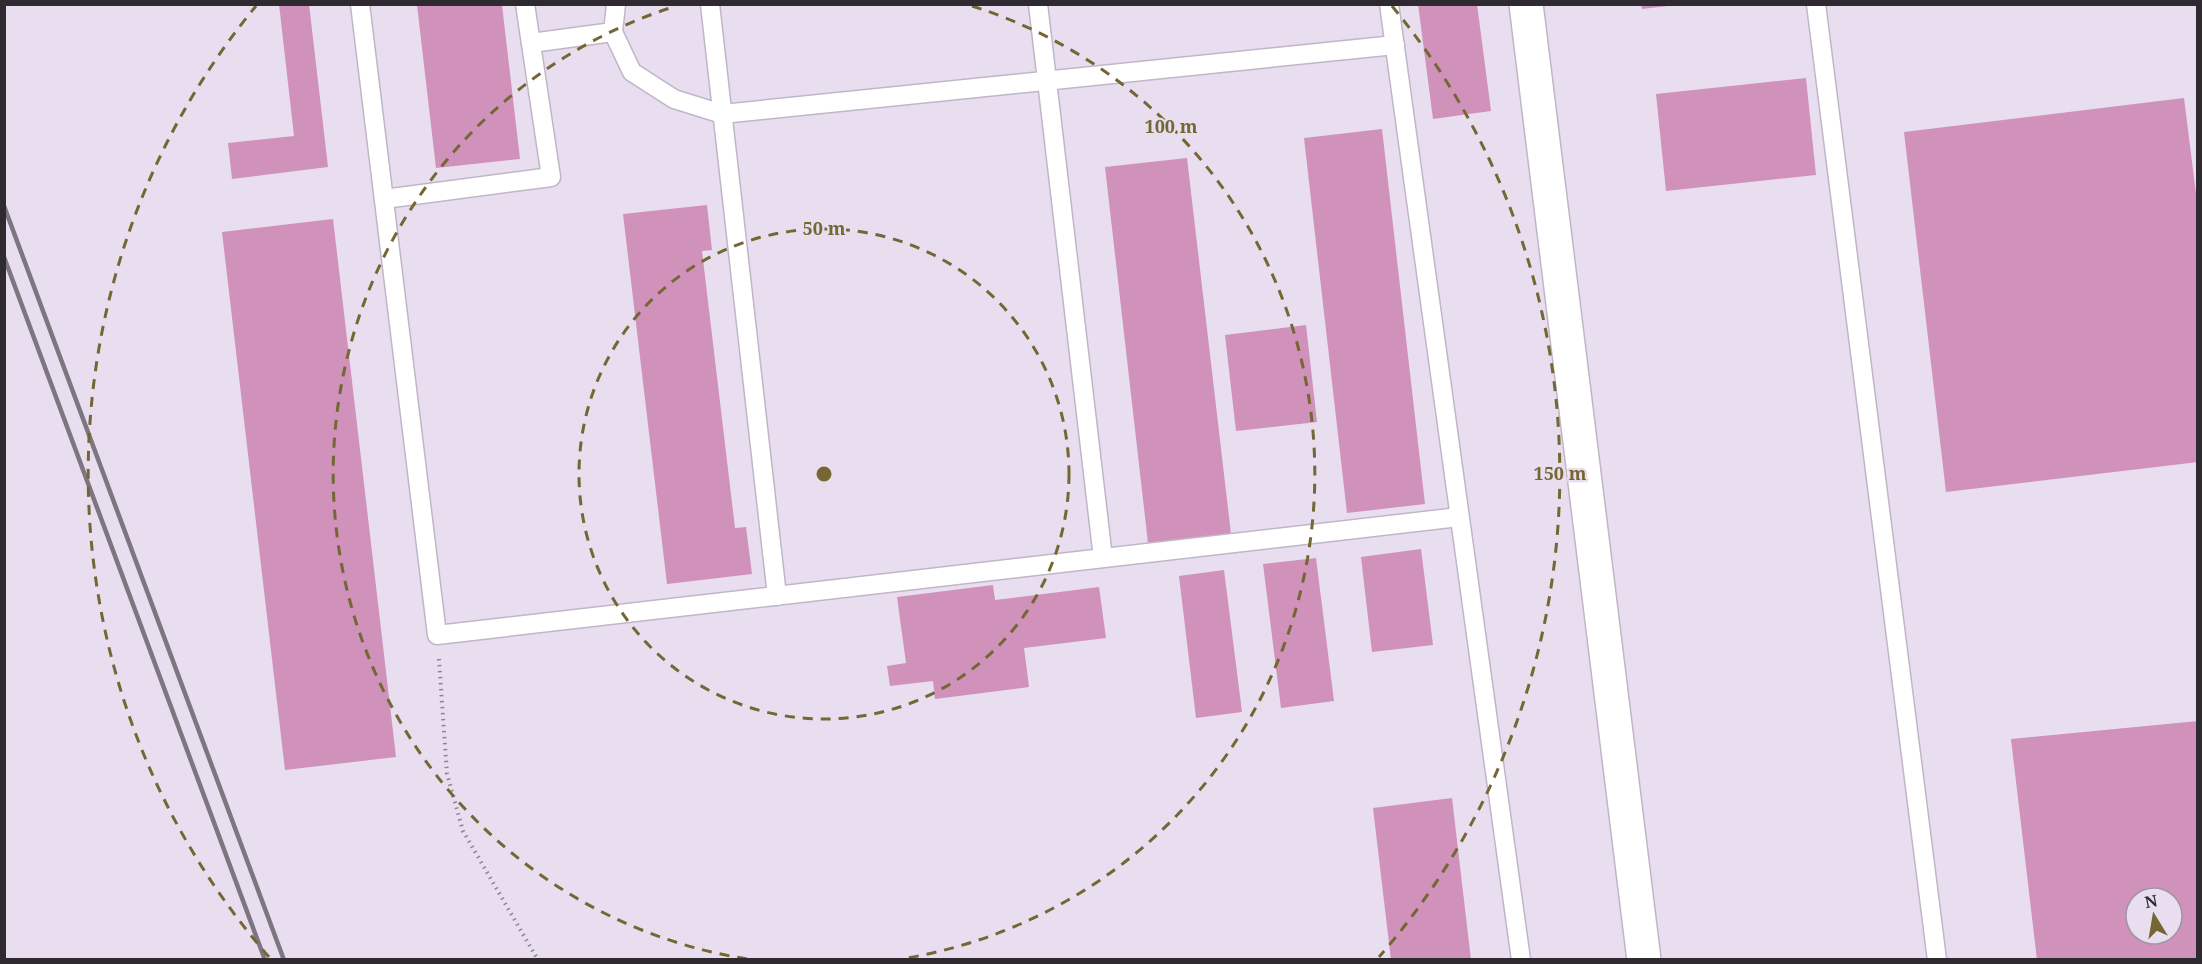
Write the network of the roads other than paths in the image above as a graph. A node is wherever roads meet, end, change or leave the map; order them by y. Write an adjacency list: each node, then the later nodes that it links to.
1 (360, 4): 14 (lane)
2 (525, 4): 10 (lane)
3 (616, 4): 9 (lane)
4 (710, 4): 13 (lane)
5 (1038, 4): 12 (lane)
6 (1389, 4): 11 (lane)
7 (1526, 4): 19 (street)
8 (1816, 4): 20 (lane)
9 (613, 32): 10 (lane); 13 (lane)
10 (531, 43): 14 (lane)
11 (1395, 45): 12 (lane); 15 (lane)
12 (1045, 81): 13 (lane); 16 (lane)
13 (722, 114): 17 (lane)
14 (384, 199): 17 (lane)
15 (1459, 518): 16 (lane); 18 (lane)
16 (1103, 558): 17 (lane)
17 (777, 596)
18 (1521, 960)
19 (1644, 960)
20 (1937, 960)

